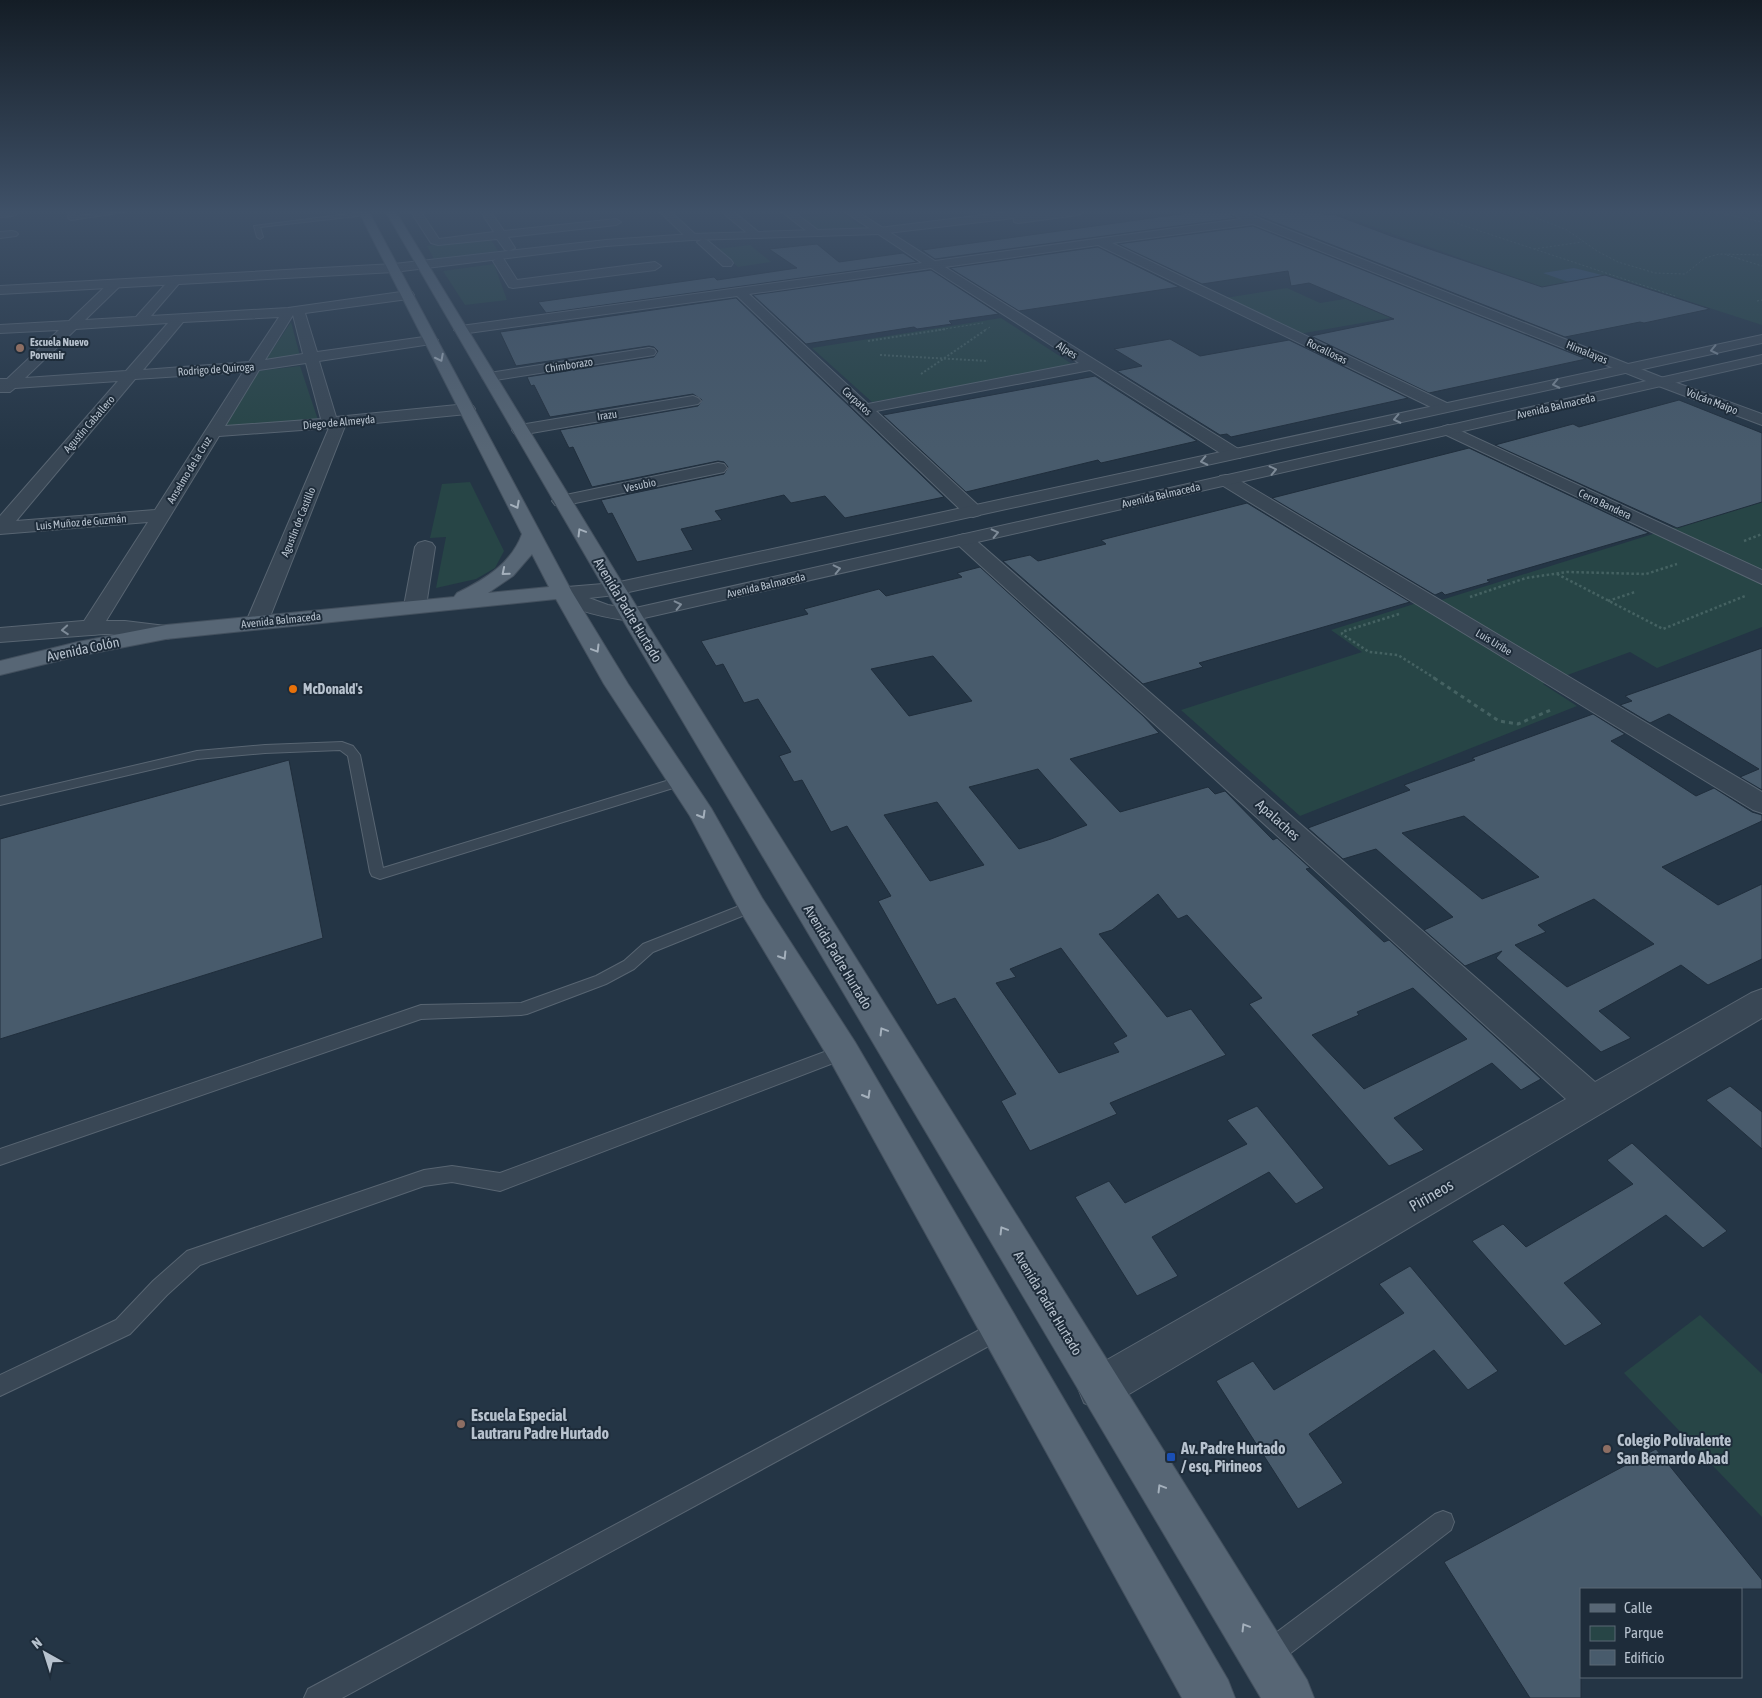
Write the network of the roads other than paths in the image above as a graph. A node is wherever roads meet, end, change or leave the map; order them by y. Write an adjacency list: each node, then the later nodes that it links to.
1 (107, 291): 14 (street)
2 (166, 291): 13 (street)
3 (406, 291): 10 (main road)
4 (438, 291): 16 (main road, Avenida Padre Hurtado)
5 (745, 291): 9 (street)
6 (970, 291): 22 (street, Alpes)
7 (1203, 291): 30 (street, Rocallosas)
8 (1433, 291): 24 (street, Himalayas)
9 (740, 292): 16 (street); 32 (street, Carpatos)
10 (408, 295): 11 (street); 18 (main road)
11 (293, 311): 12 (street); 20 (street); 23 (street, Anselmo de la Cruz)
12 (179, 319): 13 (street); 25 (street, Agustín Caballero)
13 (140, 321): 14 (street)
14 (72, 325): 15 (street); 28 (street)
15 (0, 330)
16 (461, 330): 26 (main road, Avenida Padre Hurtado)
17 (1762, 339): 24 (street, Avenida Balmaceda, one-way to 24)
18 (431, 340): 20 (street, Rodrigo de Quiroga); 31 (main road, one-way to 31)
19 (649, 352): 26 (street, Chimborazo)
20 (313, 358): 23 (street, Rodrigo de Quiroga); 34 (street)
21 (1762, 359): 27 (street, Avenida Balmaceda)
22 (1091, 365): 32 (street); 38 (street, Alpes)
23 (253, 367): 25 (street, Rodrigo de Quiroga); 37 (street, Anselmo de la Cruz)
24 (1628, 369): 27 (street, Himalayas); 30 (street, Avenida Balmaceda, one-way to 30)
25 (131, 375): 28 (street, Rodrigo de Quiroga); 44 (street, Agustín Caballero)
26 (489, 377): 35 (main road, Avenida Padre Hurtado)
27 (1661, 382): 33 (street, Volcán Maipo); 36 (street, Avenida Balmaceda)
28 (4, 387)
29 (693, 401): 35 (street, Irazu)
30 (1445, 408): 38 (street, Avenida Balmaceda, one-way to 38)
31 (467, 409): 34 (street, Diego de Almeyda); 45 (main road, one-way to 45)
32 (864, 409): 42 (street, Carpatos)
33 (1762, 420)
34 (334, 423): 37 (street, Diego de Almeyda); 53 (street, Agustín de Castillo)
35 (520, 430): 41 (main road, Avenida Padre Hurtado)
36 (1448, 430): 40 (street, Avenida Balmaceda, one-way to 36); 48 (street, Cerro Bandera)
37 (212, 432): 43 (street, Anselmo de la Cruz)
38 (1234, 454): 42 (street, Avenida Balmaceda, one-way to 42)
39 (718, 468): 41 (street, Vesubio)
40 (1226, 480): 46 (street, Avenida Balmaceda, one-way to 40); 62 (street, Luis Uribe)
41 (562, 501): 50 (main road, Avenida Padre Hurtado, one-way to 41)
42 (973, 511): 50 (street, Avenida Balmaceda)
43 (162, 515): 44 (street, Luis Muñoz de Guzmán); 54 (street, Anselmo de la Cruz)
44 (0, 528)
45 (532, 533): 49 (main road); 51 (main road, one-way to 51)
46 (964, 540): 50 (street, Avenida Balmaceda, one-way to 46); 66 (street, Apalaches)
47 (425, 548): 52 (street)
48 (1762, 578)
49 (562, 592): 50 (street, Avenida Balmaceda); 50 (street, Avenida Balmaceda); 51 (main road, Avenida Balmaceda); 60 (main road, one-way to 60)
50 (623, 602): 70 (main road, Avenida Padre Hurtado, one-way to 50)
51 (448, 603): 52 (main road, Avenida Balmaceda)
52 (415, 606): 53 (main road, Avenida Balmaceda)
53 (257, 622): 55 (main road, Avenida Balmaceda)
54 (90, 628): 55 (street, Avenida Balmaceda); 56 (street, Avenida Balmaceda, one-way to 56)
55 (166, 632): 57 (main road, Avenida Colón)
56 (0, 636)
57 (32, 660): 58 (street); 59 (main road, Avenida Colón)
58 (0, 663)
59 (0, 668)
60 (681, 781): 61 (lane); 63 (main road, one-way to 63)
61 (0, 801)
62 (1762, 804)
63 (752, 906): 65 (main road, one-way to 65); 67 (lane)
64 (1762, 1002): 66 (street, Pirineos)
65 (843, 1052): 68 (main road, one-way to 68); 69 (lane)
66 (1592, 1101): 70 (street, Pirineos)
67 (0, 1156)
68 (1000, 1329): 73 (lane); 74 (main road)
69 (0, 1386)
70 (1099, 1388): 72 (main road, Avenida Padre Hurtado, one-way to 70)
71 (1443, 1522): 72 (lane)
72 (1264, 1657): 75 (main road, Avenida Padre Hurtado)
73 (317, 1698)
74 (1210, 1698)
75 (1289, 1698)

